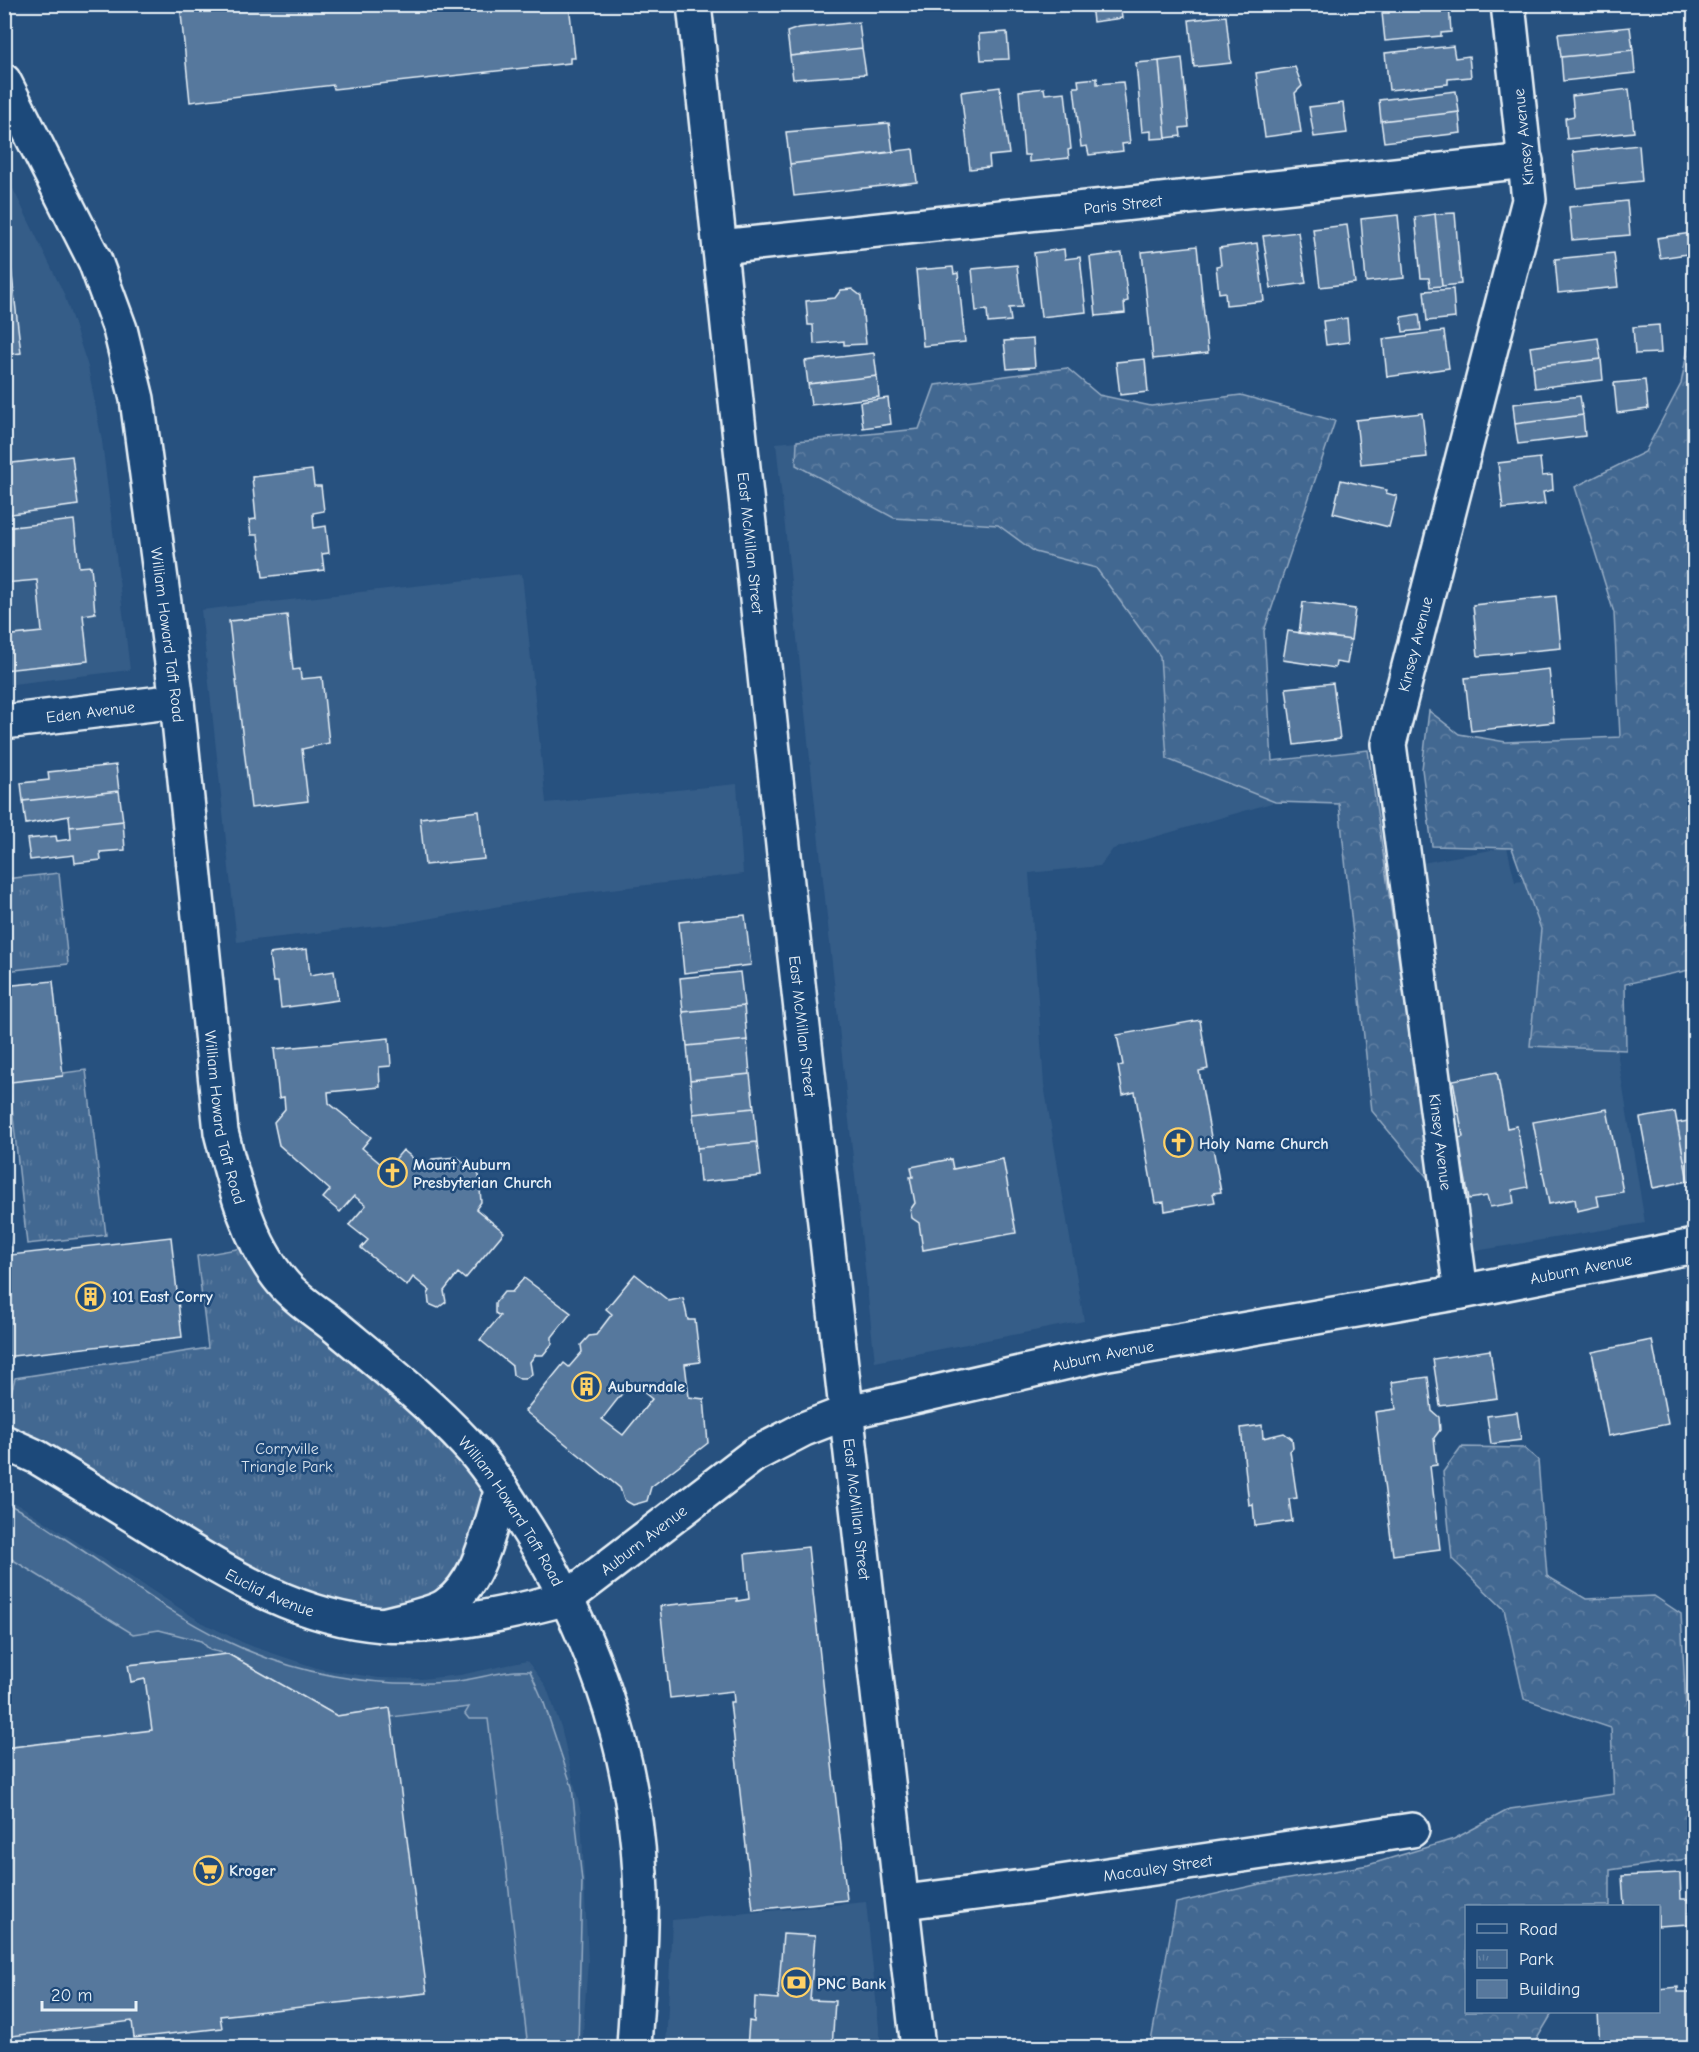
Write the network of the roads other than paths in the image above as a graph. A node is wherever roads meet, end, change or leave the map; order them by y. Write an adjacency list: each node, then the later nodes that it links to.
1 (694, 4): 5 (main road, East McMillan Street)
2 (1508, 4): 4 (main road, Kinsey Avenue)
3 (4, 81): 6 (main road, William Howard Taft Road)
4 (1526, 161): 5 (main road, Paris Street); 9 (main road, Kinsey Avenue)
5 (720, 248): 10 (main road, East McMillan Street)
6 (177, 701): 7 (main road, Eden Avenue); 12 (main road, William Howard Taft Road)
7 (4, 722)
8 (1695, 1246): 9 (main road, Auburn Avenue)
9 (1461, 1292): 10 (main road, Auburn Avenue)
10 (848, 1412): 13 (main road, Auburn Avenue); 16 (main road, East McMillan Street)
11 (4, 1443): 14 (main road, Euclid Avenue)
12 (502, 1489): 13 (main road, William Howard Taft Road); 14 (main road)
13 (567, 1598): 14 (main road, Euclid Avenue); 17 (main road, William Howard Taft Road)
14 (383, 1625)
15 (1412, 1830): 16 (main road, Macauley Street)
16 (904, 1902): 18 (main road, East McMillan Street)
17 (634, 2048)
18 (918, 2048)

